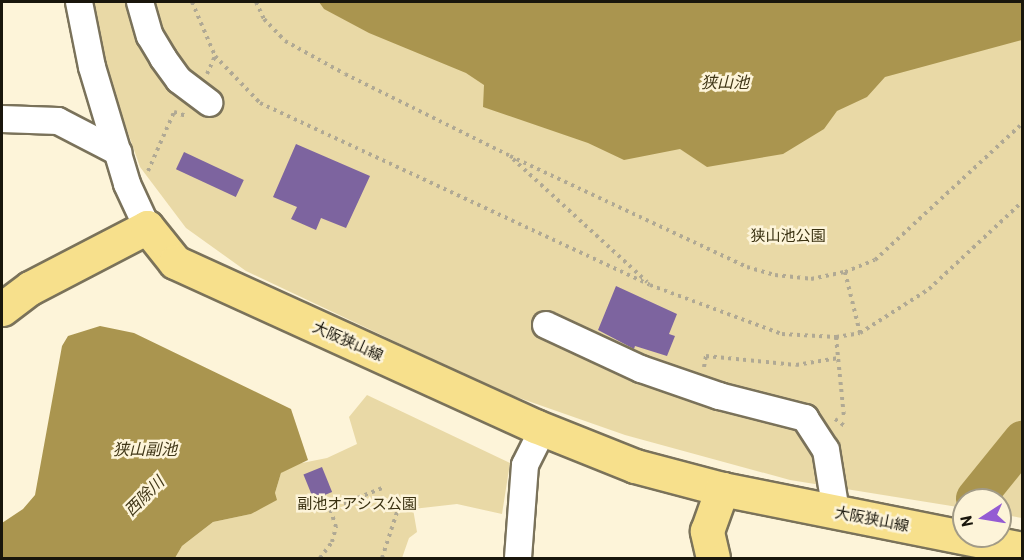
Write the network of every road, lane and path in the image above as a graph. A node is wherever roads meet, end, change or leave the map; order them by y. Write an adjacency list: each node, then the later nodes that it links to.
1 (79, 2): 9 (street)
2 (140, 2): 5 (street)
3 (192, 2): 15 (path)
4 (256, 2): 10 (path)
5 (209, 103)
6 (174, 112): 11 (path)
7 (2, 119): 9 (street)
8 (1023, 124): 14 (path)
9 (118, 152): 13 (street)
10 (510, 156): 14 (path); 15 (path)
11 (148, 171)
12 (1023, 202): 18 (path)
13 (147, 227): 16 (main road); 25 (main road, 大阪狭山線)
14 (845, 272): 18 (path)
15 (650, 285): 19 (path)
16 (2, 309)
17 (546, 325): 29 (street)
18 (860, 333): 19 (path)
19 (836, 337): 20 (path)
20 (838, 358): 21 (path); 23 (path)
21 (703, 372)
22 (830, 415): 24 (path)
23 (844, 417)
24 (846, 428)
25 (543, 429): 27 (main road, 大阪狭山線); 33 (street)
26 (382, 488): 31 (path)
27 (722, 489): 29 (main road, 大阪狭山線); 34 (main road)
28 (399, 506): 32 (path)
29 (836, 512): 30 (main road, 大阪狭山線)
30 (1023, 549)
31 (320, 558)
32 (382, 558)
33 (518, 558)
34 (713, 558)

